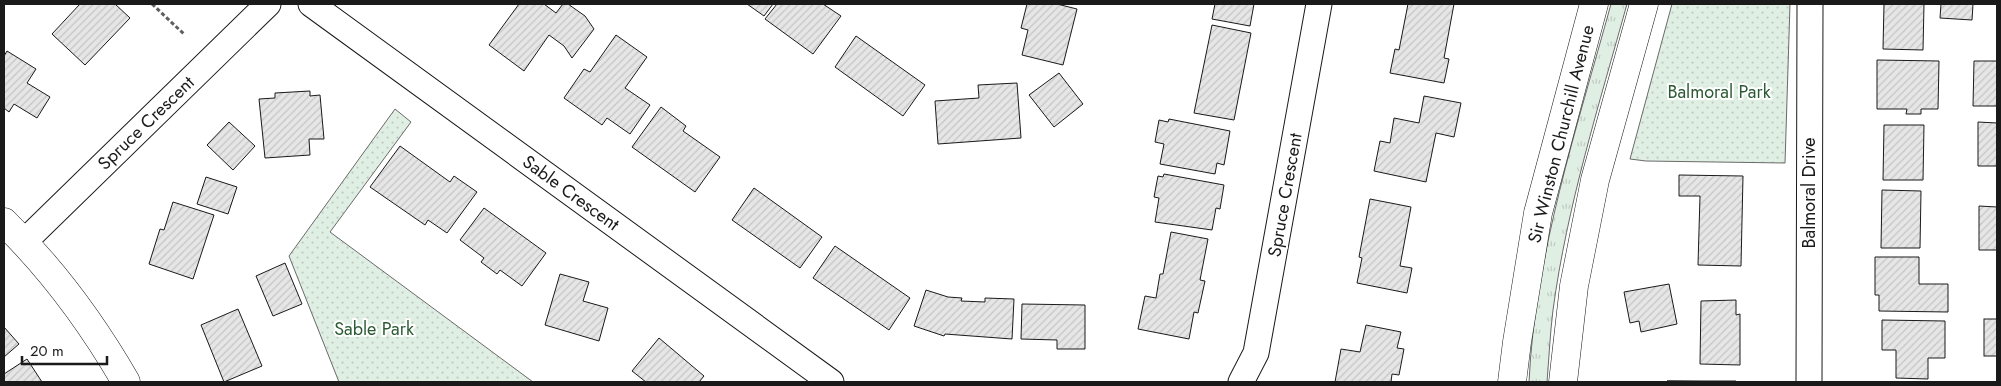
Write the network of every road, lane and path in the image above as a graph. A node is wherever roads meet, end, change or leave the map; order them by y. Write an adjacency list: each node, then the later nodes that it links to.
1 (152, 4): 8 (path)
2 (268, 4): 10 (street, Spruce Crescent)
3 (311, 4): 12 (street, Sable Crescent)
4 (1319, 4): 13 (street, Spruce Crescent)
5 (1594, 4): 14 (main road, Sir Winston Churchill Avenue)
6 (1644, 4): 15 (main road)
7 (1810, 4): 16 (street, Balmoral Drive)
8 (185, 35)
9 (4, 222): 10 (main road)
10 (24, 242): 11 (main road)
11 (126, 382)
12 (832, 382)
13 (1241, 382)
14 (1512, 382)
15 (1563, 382)
16 (1809, 382)

